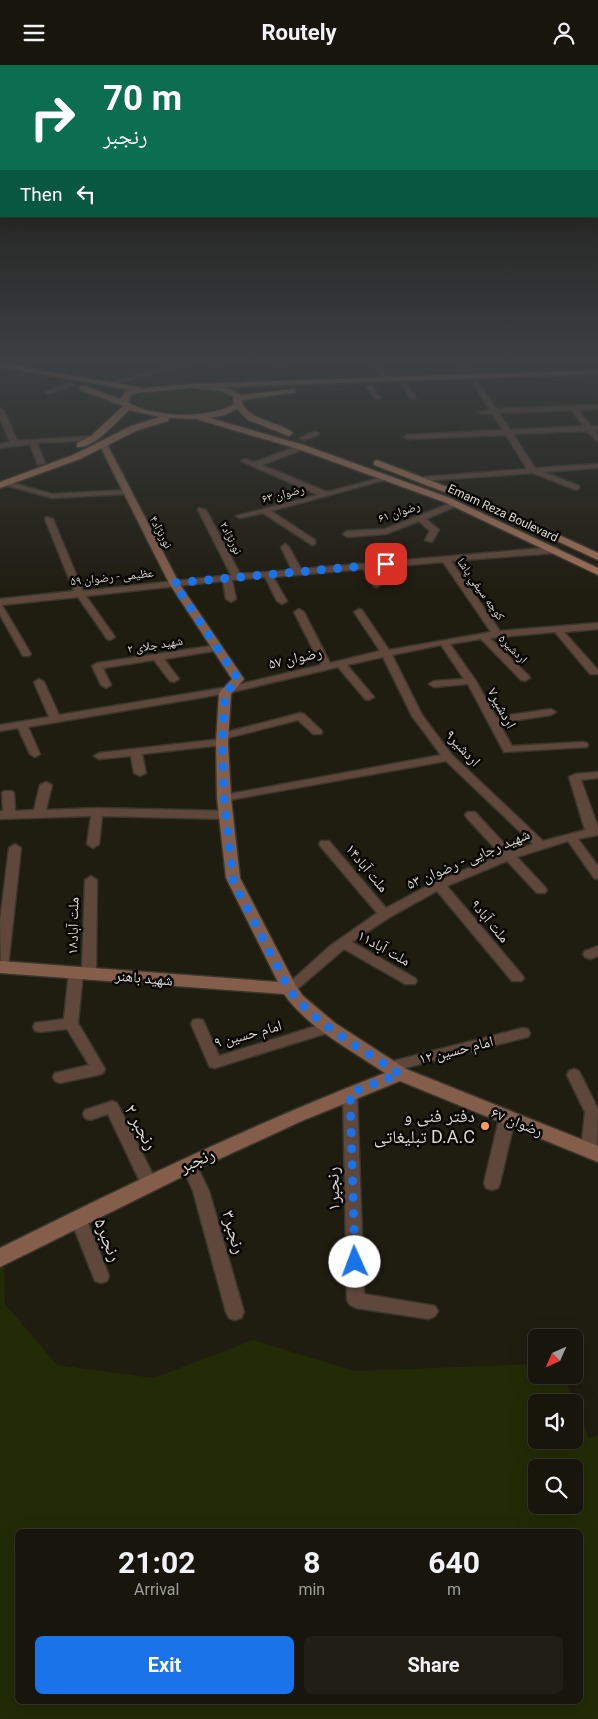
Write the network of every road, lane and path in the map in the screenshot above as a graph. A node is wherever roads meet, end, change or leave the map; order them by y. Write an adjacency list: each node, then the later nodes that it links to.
1 (12, 440): 12 (street)
2 (50, 440): 10 (street)
3 (89, 440): 18 (main road)
4 (110, 440): 13 (main road)
5 (294, 440): 11 (main road)
6 (295, 440): 11 (main road, Emam Reza Boulevard)
7 (298, 440): 11 (main road, Emam Reza Boulevard)
8 (305, 440): 11 (street)
9 (513, 440): 21 (street)
10 (33, 441): 12 (street); 18 (street)
11 (302, 442): 15 (main road, Emam Reza Boulevard); 19 (street); 22 (main road, Emam Reza Boulevard)
12 (14, 444): 14 (street)
13 (103, 444): 24 (main road); 26 (street, نورنژاد۴)
14 (0, 446)
15 (341, 450)
16 (368, 460): 23 (main road, Emam Reza Boulevard)
17 (245, 461): 19 (street)
18 (41, 463): 24 (main road)
19 (254, 465): 27 (street)
20 (598, 466): 21 (street)
21 (532, 470): 23 (street); 25 (street)
22 (388, 478): 27 (street, رضوان ۶۳); 28 (main road, Emam Reza Boulevard)
23 (424, 479): 39 (main road, Emam Reza Boulevard)
24 (3, 483): 26 (street)
25 (576, 488)
26 (126, 493): 46 (street, نورنژاد۴)
27 (326, 495): 30 (street, رضوان ۶۳)
28 (457, 505): 32 (street, رضوان ۶۱); 38 (main road, Emam Reza Boulevard)
29 (202, 510): 45 (street, نورنژاد۲)
30 (264, 511): 31 (street, رضوان ۶۳); 36 (street)
31 (240, 516)
32 (420, 518): 34 (street, رضوان ۶۱); 35 (street)
33 (49, 519): 48 (street)
34 (347, 533)
35 (429, 540)
36 (312, 542)
37 (285, 547): 42 (street)
38 (555, 551): 40 (street, عظیمی - رضوان ۵۹); 43 (main road, Emam Reza Boulevard)
39 (598, 557)
40 (444, 559): 41 (street, عظیمی - رضوان ۵۹); 57 (street, كوچه سيفي پاشا)
41 (366, 566): 42 (street, عظیمی - رضوان ۵۹); 47 (street)
42 (298, 572): 44 (street, عظیمی - رضوان ۵۹)
43 (598, 572)
44 (268, 575): 45 (street, عظیمی - رضوان ۵۹); 50 (street)
45 (232, 578): 46 (street, عظیمی - رضوان ۵۹); 49 (street, نورنژاد۲)
46 (174, 583): 48 (street, عظیمی - رضوان ۵۹); 61 (street, نورنژاد۴)
47 (377, 584)
48 (79, 592): 51 (street, عظیمی - رضوان ۵۹); 58 (street)
49 (231, 599)
50 (282, 601)
51 (0, 602)
52 (0, 607): 63 (street)
53 (299, 611): 66 (street)
54 (358, 612): 62 (street, اردشیر۹)
55 (598, 627): 56 (street, رضوان ۵۷)
56 (558, 630): 57 (street, رضوان ۵۷); 67 (street)
57 (497, 634): 59 (street, رضوان ۵۷)
58 (110, 637)
59 (485, 637): 60 (street, رضوان ۵۷); 68 (street, اردشیر۵)
60 (444, 642): 62 (street, رضوان ۵۷); 70 (street, اردشیر۷)
61 (217, 648): 64 (street, شهید جلای ۲); 74 (street, نورنژاد۴)
62 (386, 653): 65 (street, رضوان ۵۷); 87 (street, اردشیر۹)
63 (26, 654)
64 (156, 657): 69 (street); 73 (street, شهید جلای ۲)
65 (341, 663): 66 (street, رضوان ۵۷); 75 (street)
66 (326, 667): 74 (street, رضوان ۵۷)
67 (594, 672)
68 (525, 677)
69 (174, 679)
70 (471, 681): 72 (street); 78 (street, اردشیر۷)
71 (39, 682): 77 (street)
72 (434, 684)
73 (106, 685)
74 (228, 690): 77 (street, رضوان ۵۷); 82 (street, رضوان ۶۷)
75 (369, 697)
76 (551, 712): 78 (street)
77 (55, 719): 79 (street, رضوان ۵۷)
78 (492, 721): 83 (street, اردشیر۷)
79 (22, 725): 80 (street, رضوان ۵۷); 85 (street)
80 (0, 728)
81 (316, 732): 82 (street)
82 (222, 739): 84 (street); 92 (street, رضوان ۶۷)
83 (583, 745)
84 (136, 752): 86 (street); 88 (street)
85 (35, 754)
86 (99, 757)
87 (448, 757): 92 (street); 102 (street, اردشیر۹)
88 (140, 773)
89 (598, 775): 98 (street)
90 (46, 785): 94 (street)
91 (8, 793): 95 (street)
92 (224, 798): 96 (street, رضوان ۶۷)
93 (97, 812): 94 (street); 96 (street); 100 (street)
94 (39, 813): 95 (street)
95 (4, 815)
96 (226, 815): 115 (street, رضوان ۶۷)
97 (470, 815): 104 (street)
98 (595, 831): 99 (street, شهید رجایی - رضوان ۵۳)
99 (571, 837): 102 (street, شهید رجایی - رضوان ۵۳); 105 (street)
100 (93, 844)
101 (325, 844): 109 (street, ملت آباد۱۴)
102 (542, 846): 104 (street, شهید رجایی - رضوان ۵۳)
103 (15, 848): 111 (street)
104 (510, 857): 107 (street, شهید رجایی - رضوان ۵۳); 108 (street)
105 (598, 875)
106 (90, 880): 112 (street, ملت آباد۱۸)
107 (439, 885): 109 (street, شهید رجایی - رضوان ۵۳); 113 (street, ملت آباد۹)
108 (541, 889)
109 (384, 914): 110 (street, شهید رجایی - رضوان ۵۳)
110 (342, 943): 114 (street, ملت آباد۱۱); 115 (street, شهید رجایی - رضوان ۵۳)
111 (1, 967): 112 (street, شهید باهنر)
112 (82, 973): 115 (street, شهید باهنر); 116 (street, ملت آباد۱۸)
113 (518, 978)
114 (410, 981)
115 (289, 989): 119 (street, رضوان ۶۷)
116 (71, 1023): 118 (street); 123 (street)
117 (198, 1024): 119 (street, امام حسین ۹)
118 (40, 1027)
119 (329, 1027): 121 (street, رضوان ۶۷)
120 (523, 1033): 121 (street, امام حسین ۱۲)
121 (395, 1071): 124 (street, رنجبر); 126 (street, رضوان ۶۷)
122 (574, 1075): 127 (street)
123 (60, 1077)
124 (350, 1093): 128 (street, رنجبر); 134 (street, رنجبر۱)
125 (90, 1114): 129 (street, رنجبر ۲)
126 (507, 1119): 127 (street, رضوان ۶۷); 130 (street)
127 (593, 1153)
128 (189, 1164): 129 (street, رنجبر); 135 (street, رنجبر۳)
129 (150, 1183): 131 (street, رنجبر)
130 (492, 1183)
131 (78, 1218): 132 (street, رنجبر); 133 (street, رنجبر۵)
132 (0, 1258)
133 (101, 1276)
134 (429, 1311)
135 (235, 1312)

